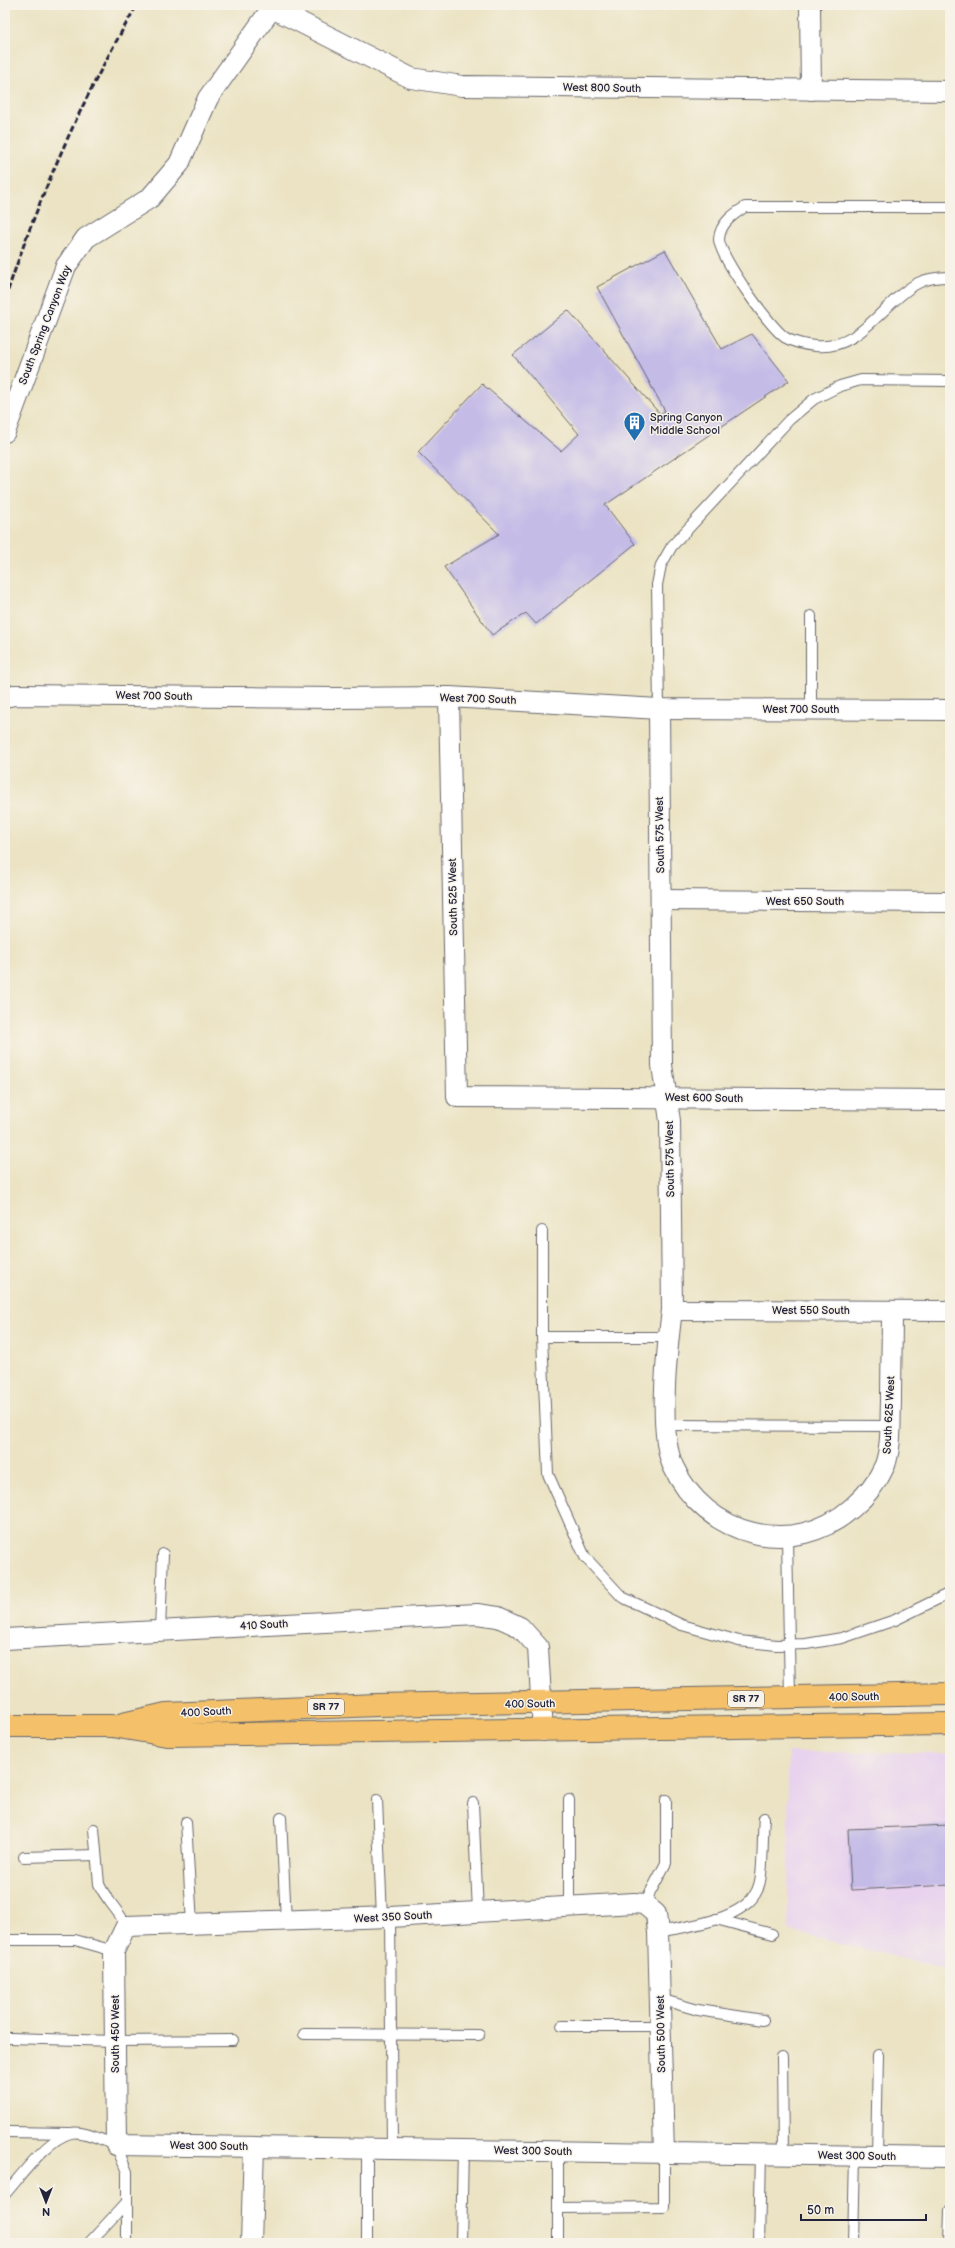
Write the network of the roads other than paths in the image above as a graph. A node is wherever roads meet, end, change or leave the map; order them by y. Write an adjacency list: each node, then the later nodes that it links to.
1 (810, 5): 3 (street)
2 (273, 6): 3 (street, West 800 South); 8 (street, South Spring Canyon Way)
3 (811, 90): 4 (street, West 800 South)
4 (950, 91)
5 (950, 207): 6 (lane)
6 (950, 276)
7 (950, 381): 12 (lane)
8 (5, 432)
9 (811, 616): 13 (lane)
10 (5, 697): 11 (street, West 700 South)
11 (449, 697): 12 (street, West 700 South); 17 (street, South 525 West)
12 (659, 709): 13 (street, West 700 South); 15 (street, South 575 West)
13 (811, 709): 14 (street, West 700 South)
14 (950, 710)
15 (661, 900): 16 (street, West 650 South); 18 (street, South 575 West)
16 (950, 902)
17 (457, 1097): 18 (street, West 600 South)
18 (666, 1097): 19 (street, West 600 South); 21 (street, South 575 West)
19 (950, 1100)
20 (542, 1231): 24 (lane)
21 (672, 1310): 22 (street, West 550 South); 25 (street, South 575 West)
22 (892, 1311): 23 (street, West 550 South); 27 (street, South 625 West)
23 (950, 1311)
24 (542, 1337): 25 (lane); 33 (lane)
25 (669, 1337): 26 (street, South 575 West)
26 (665, 1425): 27 (lane); 28 (street, South 575 West)
27 (890, 1426): 28 (street, South 625 West)
28 (787, 1537): 33 (lane)
29 (163, 1554): 31 (lane)
30 (950, 1593): 33 (lane)
31 (160, 1630): 32 (street, 410 South); 36 (street, 410 South)
32 (5, 1639)
33 (790, 1644): 35 (lane)
34 (950, 1694): 35 (main road, 400 South / SR 77)
35 (790, 1698): 36 (main road, 400 South / SR 77)
36 (542, 1704): 39 (main road, 400 South / SR 77); 40 (street)
37 (950, 1724): 40 (main road, 400 South / SR 77)
38 (5, 1726): 39 (main road, 400 South / SR 77)
39 (112, 1726): 40 (main road, 400 South / SR 77)
40 (543, 1731)
41 (378, 1800): 54 (lane)
42 (569, 1800): 51 (lane)
43 (666, 1800): 53 (lane)
44 (473, 1802): 52 (lane)
45 (281, 1818): 56 (lane)
46 (764, 1818): 55 (lane)
47 (186, 1822): 57 (lane)
48 (94, 1829): 49 (lane)
49 (96, 1855): 50 (lane); 58 (lane)
50 (24, 1856)
51 (569, 1907): 52 (street, West 350 South); 53 (street, West 350 South)
52 (478, 1912): 54 (street, West 350 South)
53 (653, 1917): 55 (lane); 62 (street, South 500 West)
54 (386, 1918): 56 (street, West 350 South); 67 (lane)
55 (716, 1919): 59 (lane)
56 (286, 1921): 57 (street, West 350 South)
57 (192, 1924): 58 (street, West 350 South)
58 (126, 1926): 61 (street, South 450 West)
59 (772, 1934)
60 (11, 1940): 61 (lane)
61 (114, 1951): 70 (street, South 450 West)
62 (660, 1999): 63 (lane); 65 (street, South 500 West)
63 (763, 2020)
64 (562, 2026): 65 (lane)
65 (660, 2026): 82 (street, South 500 West)
66 (304, 2034): 67 (lane)
67 (391, 2035): 68 (lane); 79 (lane)
68 (479, 2035)
69 (9, 2038): 70 (lane)
70 (115, 2040): 71 (lane); 76 (street, South 450 West)
71 (233, 2040)
72 (878, 2055): 86 (lane)
73 (782, 2057): 84 (lane)
74 (8, 2132): 75 (lane)
75 (71, 2133): 76 (lane); 88 (lane)
76 (116, 2145): 77 (street, West 300 South); 89 (lane)
77 (254, 2147): 78 (street, West 300 South); 94 (street)
78 (367, 2148): 79 (street, West 300 South); 95 (lane)
79 (392, 2149): 80 (street, West 300 South)
80 (463, 2150): 81 (street, West 300 South); 96 (lane)
81 (558, 2152): 82 (street, West 300 South); 90 (lane)
82 (664, 2153): 83 (street, West 300 South); 90 (lane)
83 (761, 2155): 84 (street, West 300 South); 98 (lane)
84 (783, 2155): 85 (street, West 300 South)
85 (855, 2156): 86 (street, West 300 South); 99 (lane)
86 (876, 2156): 87 (street, West 300 South)
87 (950, 2157)
88 (5, 2194)
89 (126, 2202): 92 (lane); 93 (lane)
90 (558, 2208): 97 (lane)
91 (950, 2210): 100 (lane)
92 (89, 2243)
93 (127, 2243)
94 (251, 2243)
95 (367, 2243)
96 (461, 2243)
97 (558, 2243)
98 (759, 2243)
99 (853, 2243)
100 (949, 2243)

